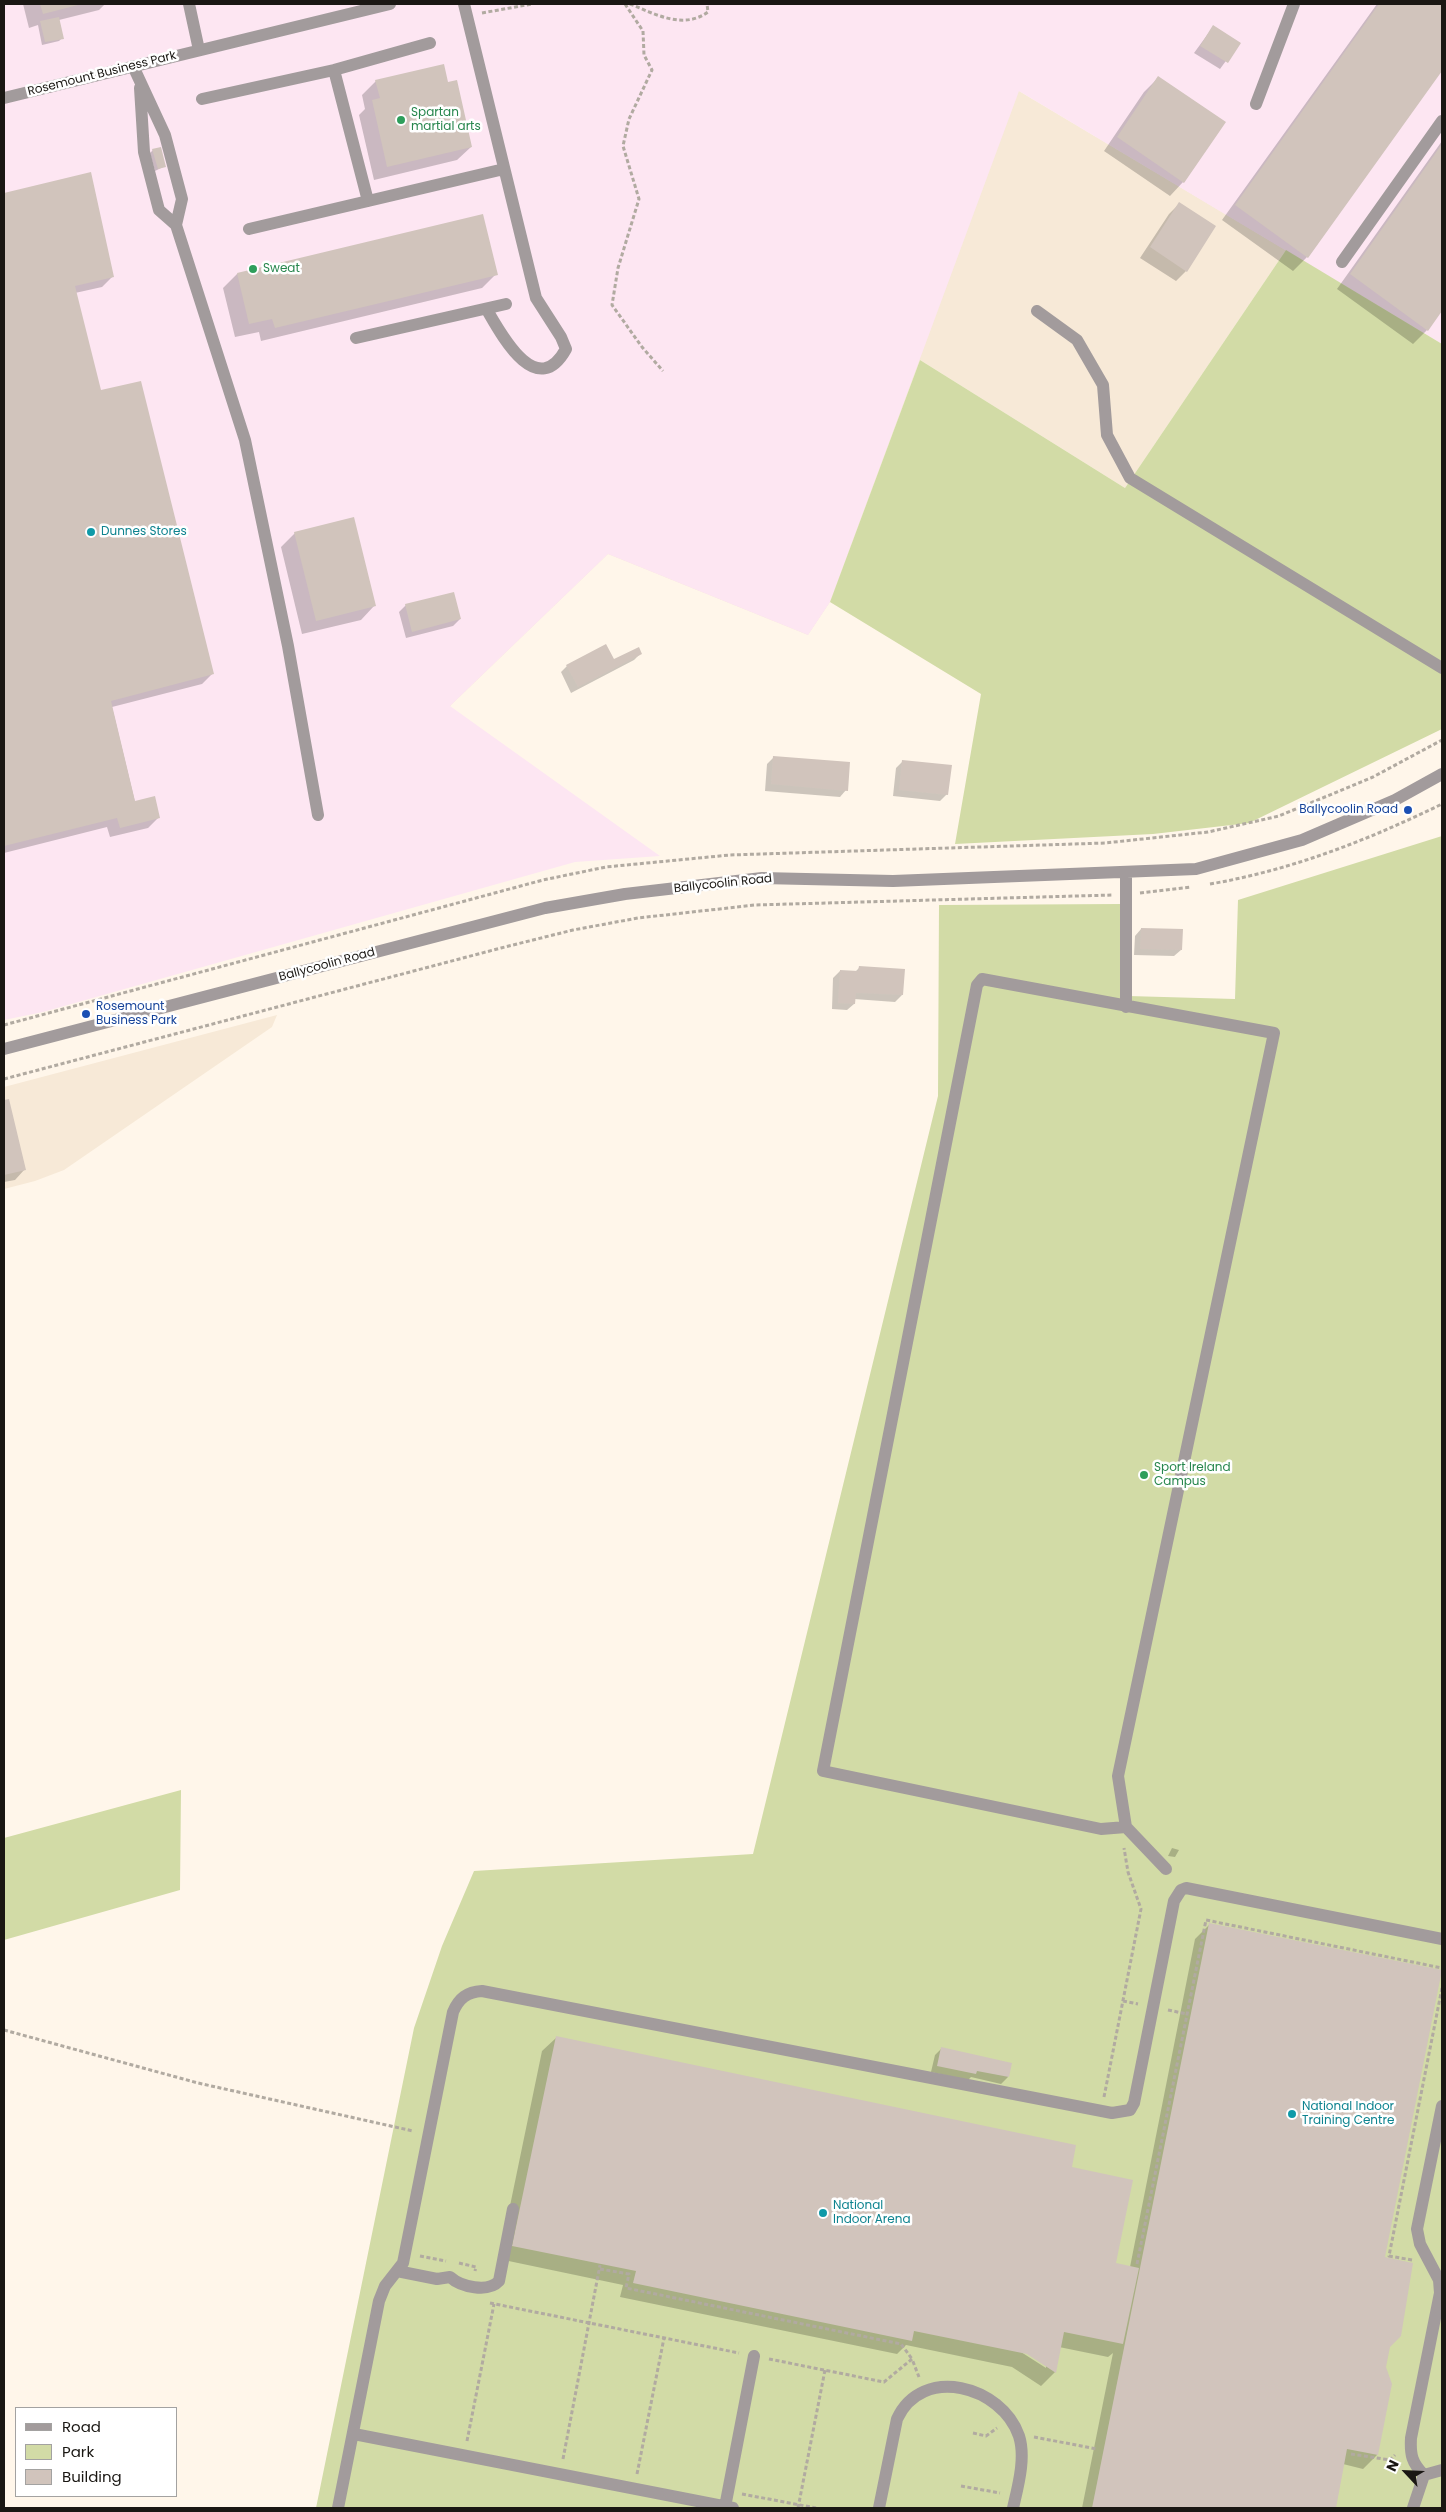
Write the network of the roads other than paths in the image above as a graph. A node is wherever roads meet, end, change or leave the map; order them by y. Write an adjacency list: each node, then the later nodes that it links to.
1 (189, 4): 6 (street)
2 (390, 4): 6 (street, Rosemount Business Park)
3 (1294, 4): 12 (street)
4 (466, 10): 14 (street)
5 (430, 43): 8 (street)
6 (199, 50): 7 (street, Rosemount Business Park)
7 (133, 66): 9 (street); 10 (street, Rosemount Business Park)
8 (334, 70): 11 (street); 15 (street)
9 (139, 78): 16 (street); 16 (street)
10 (4, 98)
11 (202, 99)
12 (1256, 104)
13 (1442, 121): 18 (street)
14 (504, 169): 15 (street); 20 (street)
15 (368, 201): 17 (street)
16 (176, 225): 25 (street)
17 (249, 229)
18 (1342, 262)
19 (506, 304): 20 (street)
20 (487, 310): 22 (street)
21 (1037, 311): 23 (street)
22 (356, 338)
23 (1442, 668)
24 (1442, 774): 26 (street, Ballycoolin Road)
25 (318, 815)
26 (1126, 872): 27 (street); 28 (street, Ballycoolin Road)
27 (1126, 1007): 29 (street); 29 (street)
28 (4, 1049)
29 (1126, 1827): 30 (street)
30 (1166, 1869)
31 (1442, 1939): 34 (street)
32 (1442, 2106): 38 (street)
33 (513, 2209): 34 (street)
34 (397, 2271): 36 (street)
35 (754, 2356): 40 (street)
36 (354, 2434): 40 (street); 41 (street)
37 (1442, 2470): 38 (street)
38 (1424, 2475): 43 (street)
39 (1015, 2502): 42 (street)
40 (729, 2507)
41 (338, 2508)
42 (878, 2508)
43 (1413, 2508)

